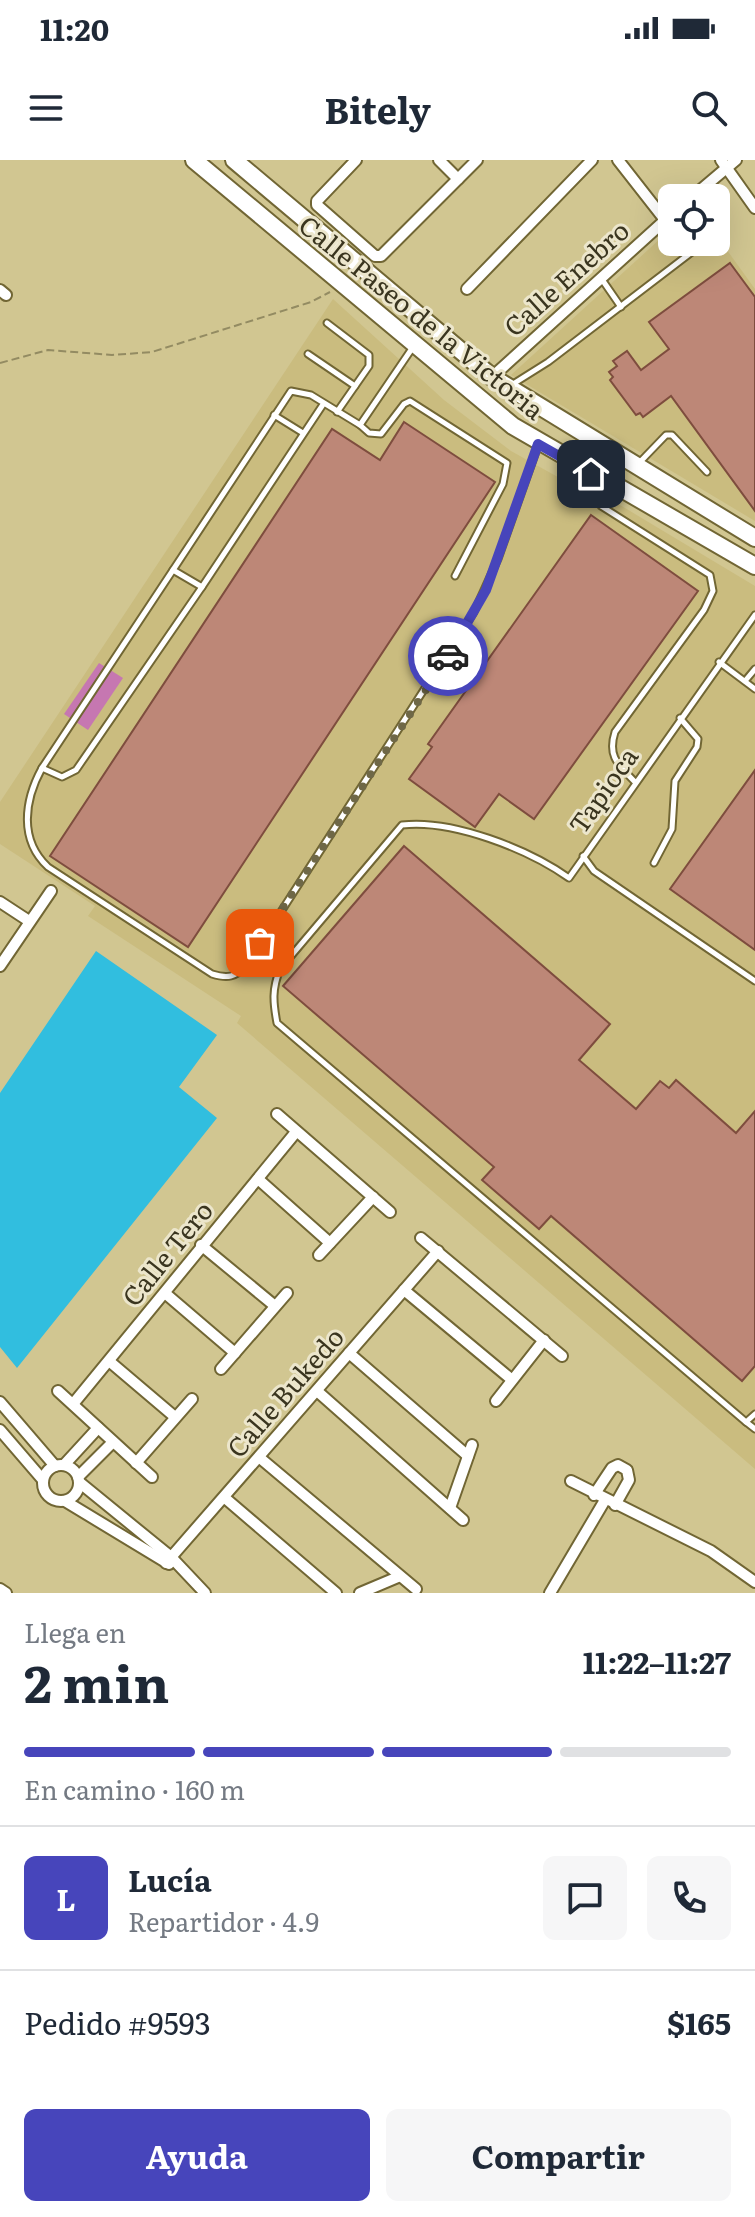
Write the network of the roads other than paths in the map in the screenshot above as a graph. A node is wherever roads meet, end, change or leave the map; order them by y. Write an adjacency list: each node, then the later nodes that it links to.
1 (194, 160): 20 (main road, Calle Paseo de la Victoria)
2 (234, 160): 22 (main road, Calle Paseo de la Victoria)
3 (356, 160): 10 (street)
4 (439, 160): 10 (street)
5 (477, 160): 10 (street)
6 (592, 160): 17 (street)
7 (618, 160): 12 (street)
8 (736, 160): 9 (street)
9 (723, 164): 11 (street); 13 (street)
10 (458, 179)
11 (704, 184)
12 (658, 206)
13 (755, 208)
14 (658, 226): 16 (street, Calle Enebro)
15 (687, 256): 18 (lane)
16 (601, 278): 18 (lane); 22 (street, Calle Enebro)
17 (467, 289)
18 (621, 307): 24 (lane)
19 (327, 323): 23 (lane)
20 (413, 346): 28 (lane); 30 (main road, Calle Paseo de la Victoria)
21 (308, 354): 23 (lane)
22 (492, 377): 24 (main road, Calle Paseo de la Victoria)
23 (355, 386): 26 (lane)
24 (508, 387): 31 (main road, Calle Paseo de la Victoria)
25 (324, 403): 26 (lane); 27 (lane); 29 (lane)
26 (337, 412): 28 (lane)
27 (274, 415): 29 (lane); 36 (lane)
28 (360, 425): 37 (lane)
29 (303, 433): 38 (lane)
30 (538, 444): 35 (main road, Calle Paseo de la Victoria); 45 (lane)
31 (636, 467): 32 (lane); 34 (main road, Calle Paseo de la Victoria)
32 (707, 472)
33 (601, 506): 46 (lane)
34 (755, 538)
35 (755, 566)
36 (173, 570): 38 (lane); 45 (lane)
37 (455, 576)
38 (202, 587): 45 (lane)
39 (755, 615): 40 (lane, Tapioca)
40 (719, 662): 42 (lane); 44 (lane, Tapioca)
41 (755, 669): 42 (lane)
42 (745, 681): 43 (lane)
43 (755, 689)
44 (680, 718): 46 (lane, Tapioca); 48 (lane)
45 (42, 768)
46 (635, 782): 47 (lane, Tapioca)
47 (583, 856): 53 (lane, Tapioca); 83 (lane)
48 (654, 863)
49 (51, 891): 51 (street)
50 (0, 902): 51 (street)
51 (29, 921): 52 (street)
52 (0, 966)
53 (755, 981)
54 (277, 1114): 55 (street)
55 (296, 1132): 56 (street, Calle Tero); 57 (street)
56 (258, 1179): 60 (street); 61 (street, Calle Tero)
57 (373, 1197): 58 (street); 60 (street)
58 (390, 1212)
59 (421, 1238): 62 (street)
60 (330, 1243): 63 (street)
61 (201, 1245): 66 (street, Calle Tero); 67 (street)
62 (438, 1251): 64 (street, Calle Bukedo); 68 (street)
63 (319, 1255)
64 (404, 1290): 70 (street, Calle Bukedo); 74 (street)
65 (287, 1293): 67 (street)
66 (166, 1294): 69 (street); 72 (street, Calle Tero)
67 (275, 1306): 69 (street)
68 (544, 1340): 71 (street); 74 (street)
69 (235, 1353): 73 (street)
70 (349, 1353): 76 (street, Calle Bukedo); 98 (street)
71 (562, 1356)
72 (109, 1361): 80 (street, Calle Tero); 82 (street)
73 (221, 1369)
74 (511, 1379): 78 (street)
75 (58, 1391): 80 (street)
76 (317, 1391): 88 (street, Calle Bukedo); 98 (street)
77 (192, 1399): 82 (street)
78 (496, 1401)
79 (0, 1402): 90 (street)
80 (73, 1404): 84 (street)
81 (755, 1414): 83 (lane)
82 (175, 1417): 89 (street)
83 (746, 1422): 85 (lane)
84 (98, 1428): 87 (street); 90 (street)
85 (755, 1429)
86 (0, 1430): 92 (street)
87 (113, 1442): 89 (street); 93 (street)
88 (260, 1458): 95 (street, Calle Bukedo); 101 (street)
89 (136, 1463): 91 (street)
90 (60, 1465): 92 (street); 93 (street)
91 (152, 1477)
92 (43, 1480): 97 (street)
93 (78, 1480): 97 (street); 100 (street)
94 (571, 1481): 96 (street)
95 (225, 1498): 100 (street, Calle Bukedo); 107 (street)
96 (605, 1500): 102 (street); 109 (street)
97 (65, 1501): 100 (street)
98 (450, 1508): 99 (street)
99 (463, 1520)
100 (168, 1560): 106 (street)
101 (398, 1577): 104 (street); 108 (street)
102 (755, 1582)
103 (0, 1589): 105 (street)
104 (416, 1589)
105 (6, 1593)
106 (205, 1593)
107 (336, 1593)
108 (360, 1593)
109 (550, 1593)

